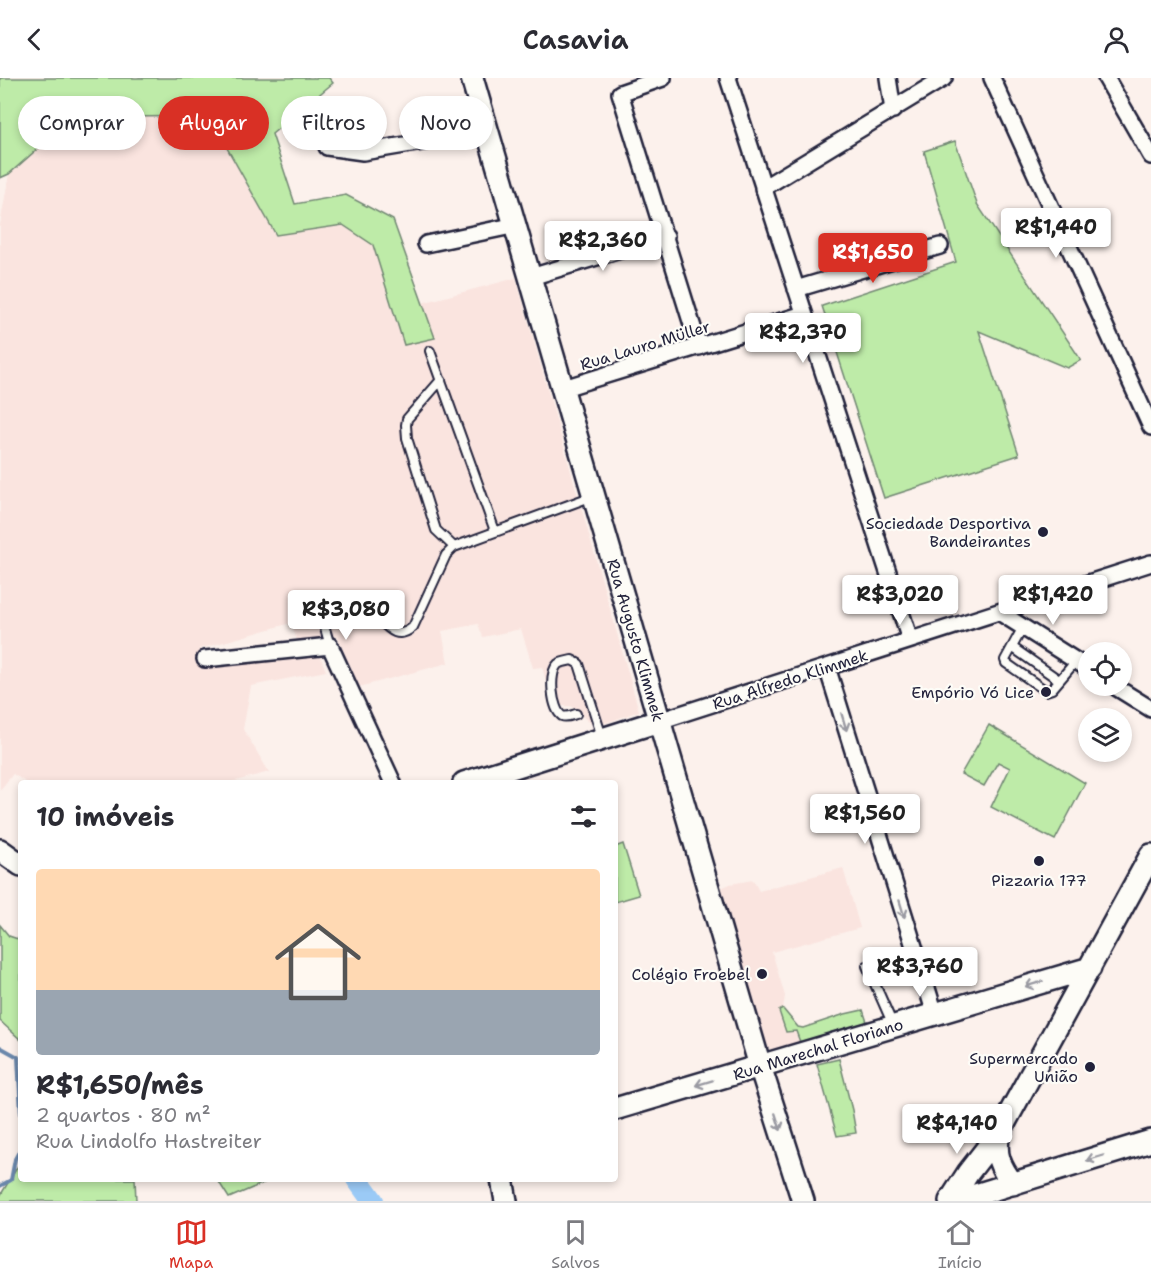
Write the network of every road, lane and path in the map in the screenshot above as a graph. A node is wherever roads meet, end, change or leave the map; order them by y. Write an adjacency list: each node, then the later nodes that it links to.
1 (472, 78): 8 (street, Rua Augusto Klimmek)
2 (663, 78): 16 (street)
3 (728, 78): 14 (street)
4 (888, 78): 9 (street)
5 (944, 78): 9 (street)
6 (992, 78): 26 (street)
7 (1106, 78): 13 (street)
8 (477, 96)
9 (893, 110): 14 (street)
10 (493, 148): 15 (street, Rua Augusto Klimmek)
11 (349, 150): 12 (street)
12 (375, 150)
13 (1151, 156)
14 (763, 188): 20 (street)
15 (516, 225): 17 (street); 19 (street, Rua Augusto Klimmek)
16 (666, 236): 19 (street); 22 (street)
17 (426, 244)
18 (940, 246): 20 (street)
19 (531, 277): 25 (street, Rua Augusto Klimmek)
20 (796, 290): 21 (street)
21 (804, 314): 22 (street, Rua Lauro Müller); 33 (street)
22 (699, 347): 25 (street, Rua Lauro Müller)
23 (430, 351): 24 (lane)
24 (441, 380): 28 (lane); 29 (lane)
25 (564, 388): 27 (street, Rua Augusto Klimmek)
26 (1151, 427)
27 (595, 496): 28 (lane); 43 (street, Rua Augusto Klimmek)
28 (495, 531): 29 (lane)
29 (454, 547): 34 (lane)
30 (1151, 563): 31 (street, Rua Alfredo Klimmek)
31 (999, 612): 32 (street); 33 (street, Rua Alfredo Klimmek)
32 (1023, 627): 35 (lane); 37 (street)
33 (910, 640): 38 (street, Rua Alfredo Klimmek)
34 (330, 646): 36 (street); 45 (street)
35 (1012, 647): 39 (lane); 39 (lane)
36 (206, 659)
37 (1076, 661): 39 (lane)
38 (827, 667): 43 (street, Rua Alfredo Klimmek); 52 (street, one-way to 52)
39 (1059, 680)
40 (1129, 696): 41 (street)
41 (1151, 710)
42 (576, 714): 44 (lane)
43 (659, 721): 44 (street, Rua Alfredo Klimmek); 54 (street, Rua Augusto Klimmek)
44 (603, 739): 46 (street, Rua Alfredo Klimmek)
45 (392, 780)
46 (473, 780)
47 (0, 850): 49 (street)
48 (1151, 855): 51 (street)
49 (18, 864)
50 (867, 966): 53 (lane)
51 (1090, 968): 52 (street, Rua Marechal Floriano, one-way to 52); 56 (street)
52 (935, 1014): 53 (street, Rua Marechal Floriano)
53 (893, 1026): 54 (street, Rua Marechal Floriano)
54 (760, 1066): 55 (street, Rua Marechal Floriano, one-way to 55); 61 (street, Rua Augusto Klimmek, one-way to 61)
55 (618, 1108)
56 (999, 1132): 59 (street); 62 (street)
57 (1151, 1141): 59 (street, one-way to 59)
58 (503, 1182): 60 (street)
59 (1013, 1184): 63 (street)
60 (506, 1201)
61 (803, 1201)
62 (950, 1201)
63 (956, 1201)

